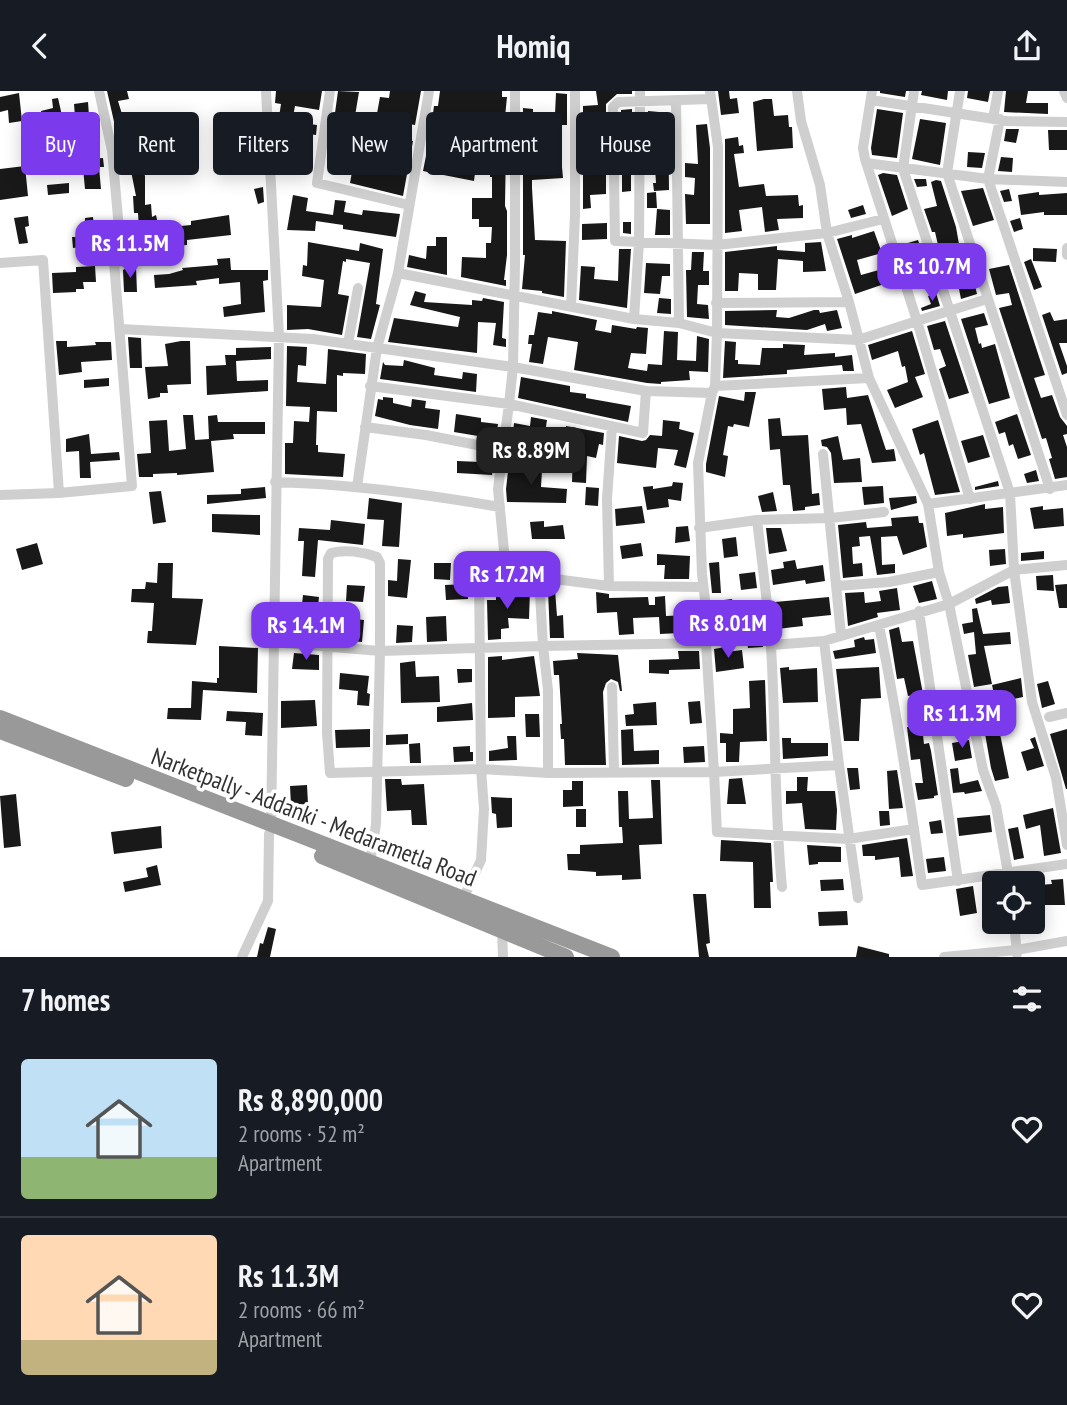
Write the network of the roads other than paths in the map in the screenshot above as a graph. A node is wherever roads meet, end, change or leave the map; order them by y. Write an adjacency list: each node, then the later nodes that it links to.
1 (99, 91): 46 (street)
2 (266, 91): 48 (street)
3 (330, 91): 26 (street)
4 (429, 91): 26 (street)
5 (515, 91): 37 (street)
6 (575, 91): 41 (street)
7 (797, 91): 28 (street)
8 (914, 91): 17 (street)
9 (960, 91): 18 (street)
10 (998, 91): 19 (street)
11 (1065, 91): 15 (street)
12 (711, 95): 16 (street); 31 (street)
13 (871, 95): 17 (street); 21 (street)
14 (641, 96): 16 (street); 29 (street); 29 (street)
15 (1067, 98)
16 (676, 101): 30 (street)
17 (913, 106): 18 (street); 22 (street)
18 (956, 113): 19 (street); 23 (street)
19 (997, 119): 20 (street); 24 (street)
20 (1067, 122)
21 (866, 163): 22 (street); 27 (street)
22 (902, 169): 23 (street); 42 (street)
23 (947, 173): 24 (street); 38 (street)
24 (988, 179): 25 (street); 58 (street)
25 (1067, 182)
26 (410, 205): 35 (street)
27 (883, 219): 28 (street); 44 (street)
28 (827, 233): 31 (street); 39 (street)
29 (639, 242): 30 (street); 43 (street)
30 (679, 243): 31 (street); 45 (street)
31 (717, 245): 40 (street)
32 (1067, 248): 33 (street)
33 (1067, 255)
34 (0, 263): 67 (street)
35 (398, 273): 37 (street); 51 (street)
36 (358, 288): 50 (street)
37 (514, 296): 41 (street); 52 (street)
38 (987, 299): 42 (street); 66 (street)
39 (849, 302): 40 (street); 49 (street)
40 (716, 303): 47 (street)
41 (571, 306): 43 (street)
42 (948, 310): 44 (street); 68 (street)
43 (634, 319): 45 (street)
44 (916, 321): 49 (street); 70 (street)
45 (679, 323): 47 (street)
46 (120, 329): 48 (street); 67 (street)
47 (717, 333): 49 (street); 55 (street)
48 (279, 336): 50 (street); 63 (street)
49 (858, 340): 53 (street)
50 (348, 344): 51 (street)
51 (377, 348): 52 (street); 54 (street)
52 (513, 367): 56 (street); 57 (street)
53 (869, 378): 55 (street); 71 (street)
54 (370, 386): 57 (street); 60 (street)
55 (713, 390): 56 (street); 76 (street)
56 (646, 391): 59 (street)
57 (509, 404): 59 (street); 61 (street)
58 (1067, 415)
59 (612, 426): 82 (street)
60 (365, 427): 61 (street); 65 (street)
61 (503, 450): 72 (street)
62 (823, 454): 74 (street)
63 (275, 482): 65 (street); 90 (street)
64 (1067, 485): 66 (street)
65 (357, 487): 72 (street)
66 (1050, 489): 68 (street)
67 (59, 493): 69 (street)
68 (1010, 493): 70 (street); 78 (street)
69 (0, 495)
70 (970, 499): 71 (street)
71 (928, 505): 79 (street)
72 (500, 507): 81 (street)
73 (884, 512): 74 (street)
74 (831, 518): 75 (street); 83 (street)
75 (757, 520): 76 (street); 92 (street)
76 (699, 528): 84 (street)
77 (1067, 565): 78 (street)
78 (1014, 570): 85 (street); 113 (street)
79 (939, 572): 83 (street); 85 (street)
80 (479, 573): 95 (street)
81 (539, 577): 82 (street); 93 (street)
82 (609, 586): 84 (street)
83 (836, 586): 88 (street)
84 (703, 587): 91 (street)
85 (949, 604): 86 (street); 116 (street)
86 (919, 611): 87 (street); 118 (street)
87 (879, 626): 88 (street); 110 (street)
88 (841, 635): 89 (street)
89 (824, 641): 92 (street); 102 (street)
90 (273, 642): 94 (street); 109 (street)
91 (706, 643): 93 (street); 107 (street)
92 (771, 645): 103 (street)
93 (543, 646): 95 (street); 108 (street)
94 (329, 647): 96 (street); 96 (street); 105 (street)
95 (479, 648): 96 (street); 104 (street)
96 (380, 651): 105 (street)
97 (612, 687): 106 (street)
98 (1067, 713): 99 (street)
99 (1049, 717)
100 (0, 718): 109 (highway, Narketpally - Addanki - Medarametla Road)
101 (0, 731): 109 (highway, Narketpally - Addanki - Medarametla Road)
102 (839, 765): 103 (street); 112 (street)
103 (777, 768): 107 (street); 111 (street)
104 (481, 769): 105 (street); 108 (street); 121 (street)
105 (378, 772): 114 (street)
106 (614, 772): 107 (street); 108 (street)
107 (714, 772): 111 (street)
108 (548, 773)
109 (270, 829): 114 (highway, Narketpally - Addanki - Medarametla Road); 122 (highway, Narketpally - Addanki - Medarametla Road); 126 (street)
110 (914, 829): 112 (street); 118 (street)
111 (776, 834): 112 (street); 119 (street)
112 (848, 839): 120 (street)
113 (1067, 845)
114 (370, 863): 121 (highway, Narketpally - Addanki - Medarametla Road)
115 (1067, 864): 116 (street)
116 (1009, 871)
117 (982, 876): 118 (street)
118 (958, 881)
119 (782, 887)
120 (858, 898)
121 (463, 899): 129 (highway, Narketpally - Addanki - Medarametla Road)
122 (502, 931): 127 (street); 128 (highway, Narketpally - Addanki - Medarametla Road)
123 (1015, 934): 125 (street)
124 (1067, 941): 125 (street)
125 (1017, 953): 130 (street)
126 (242, 957)
127 (503, 957)
128 (566, 957)
129 (612, 957)
130 (944, 957)

